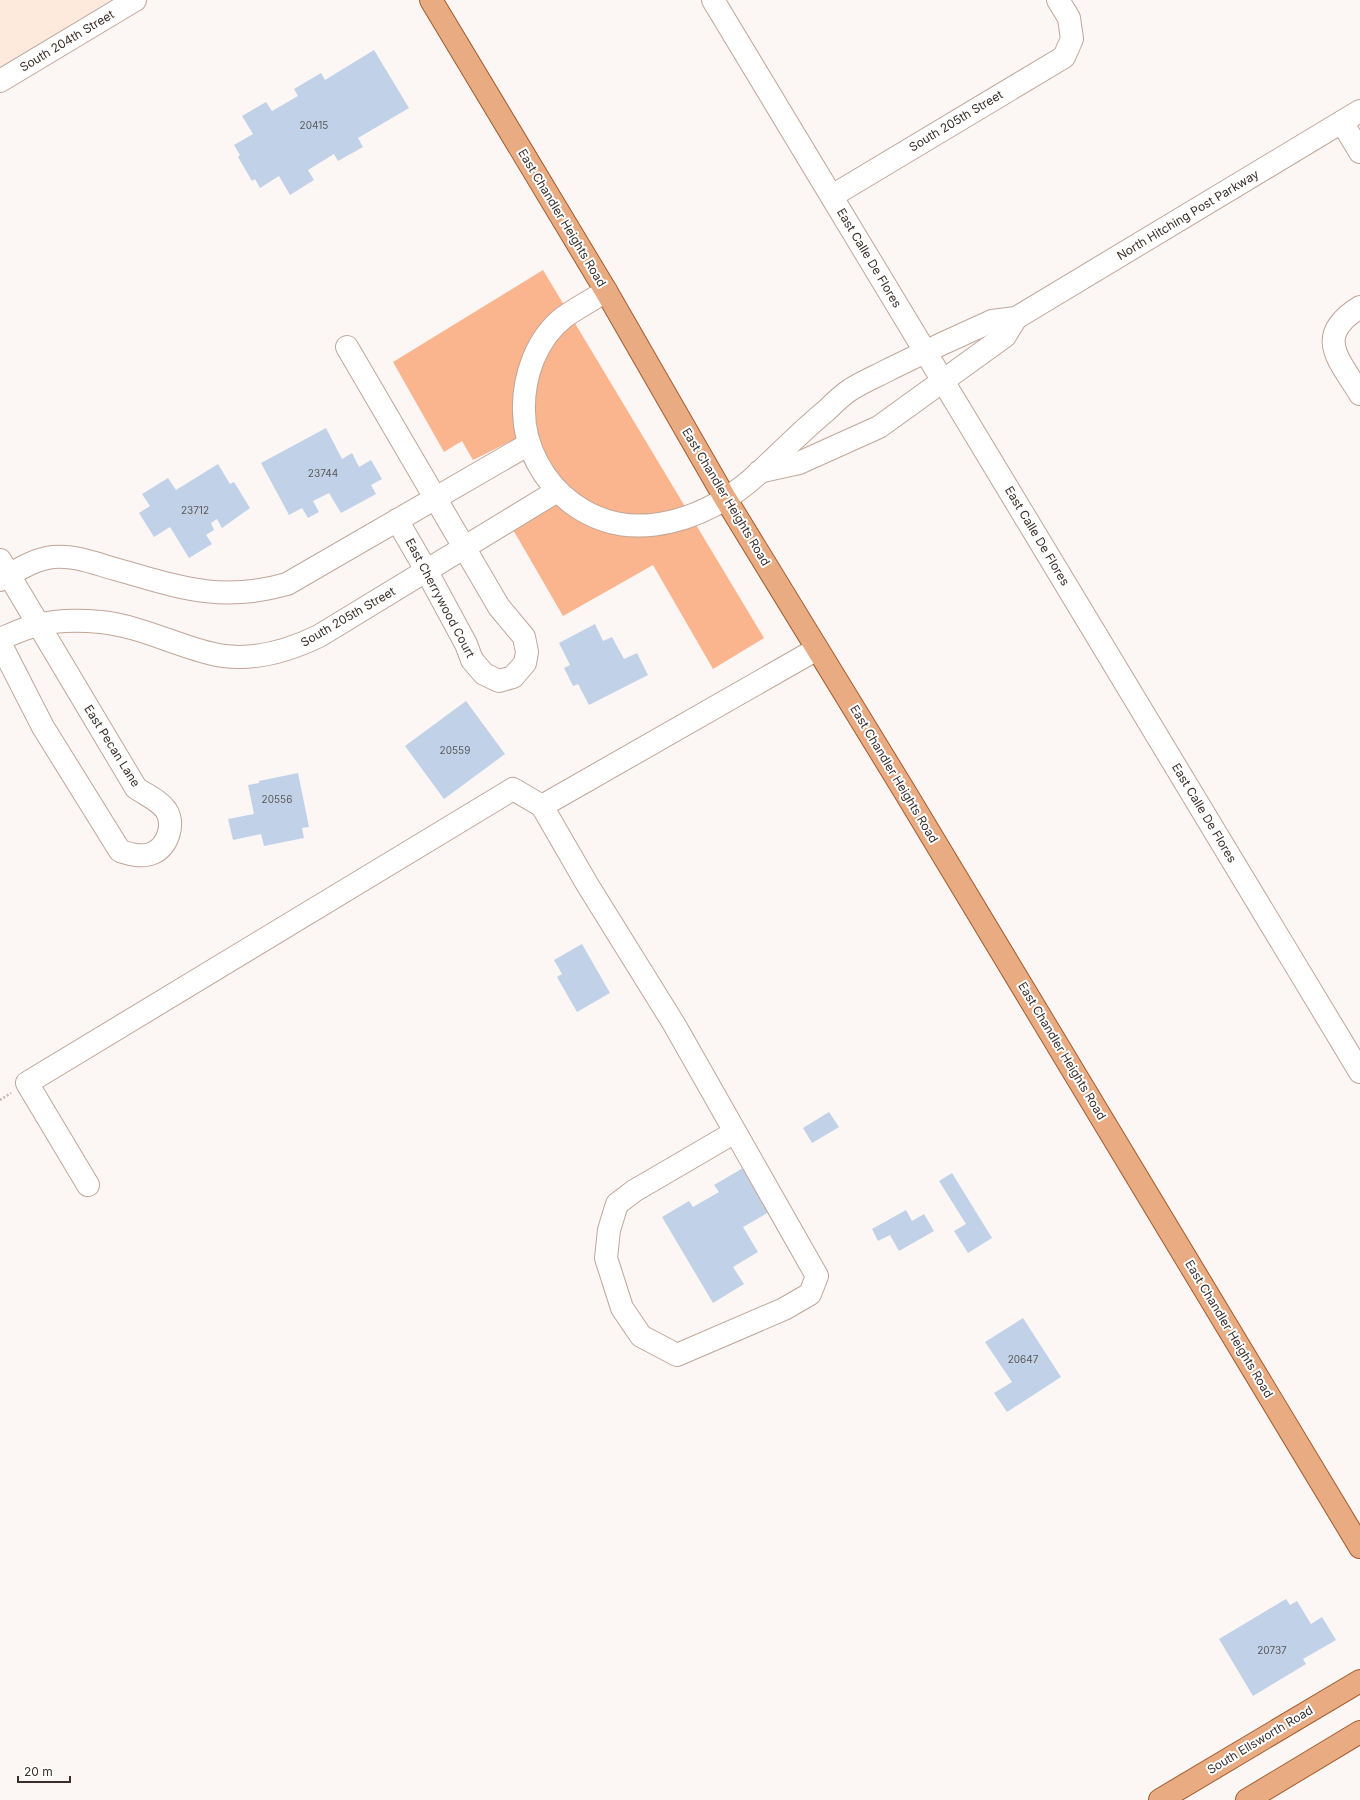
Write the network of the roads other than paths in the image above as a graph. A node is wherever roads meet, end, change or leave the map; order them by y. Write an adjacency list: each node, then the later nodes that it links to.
1 (135, 0): 5 (street, South 204th Street)
2 (431, 0): 9 (main road, East Chandler Heights Road)
3 (712, 0): 8 (street, East Calle De Flores)
4 (1058, 0): 8 (street, South 205th Street)
5 (0, 81)
6 (1351, 117): 7 (street); 11 (street, North Hitching Post Parkway)
7 (1360, 152)
8 (832, 196): 13 (street, East Calle De Flores)
9 (606, 291): 16 (street); 20 (main road, East Chandler Heights Road)
10 (1360, 307): 15 (street)
11 (1016, 318): 13 (street, North Hitching Post Parkway); 14 (street, North Hitching Post Parkway)
12 (347, 347): 19 (street, East Cherrywood Court)
13 (926, 351): 14 (street, East Calle De Flores); 17 (street, North Hitching Post Parkway)
14 (943, 380): 17 (street, North Hitching Post Parkway); 30 (street, East Calle De Flores)
15 (1360, 394)
16 (530, 444): 18 (street); 19 (street)
17 (759, 472): 20 (street, North Hitching Post Parkway)
18 (557, 491): 20 (street); 22 (street, South 205th Street)
19 (435, 498): 21 (street); 22 (street, East Cherrywood Court)
20 (725, 498): 28 (main road, East Chandler Heights Road)
21 (397, 520): 23 (street, East Cherrywood Court); 24 (street)
22 (464, 547): 23 (street, South 205th Street); 23 (street, East Cherrywood Court)
23 (426, 570): 25 (street, South 205th Street)
24 (3, 572): 25 (street, East Pecan Lane)
25 (38, 625): 26 (street, South 205th Street); 27 (street, East Pecan Lane)
26 (0, 639)
27 (0, 643)
28 (817, 649): 29 (street); 33 (main road, East Chandler Heights Road)
29 (542, 806): 31 (street); 32 (street)
30 (1360, 1072)
31 (735, 1132): 31 (street)
32 (88, 1185)
33 (1360, 1547)
34 (1360, 1681): 36 (main road, South Ellsworth Road)
35 (1360, 1732): 37 (main road)
36 (1160, 1800)
37 (1246, 1800)

